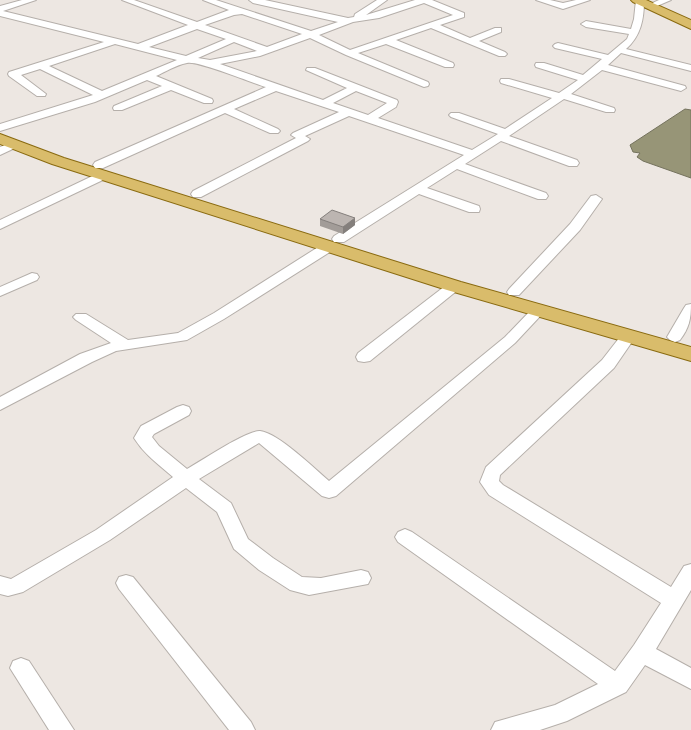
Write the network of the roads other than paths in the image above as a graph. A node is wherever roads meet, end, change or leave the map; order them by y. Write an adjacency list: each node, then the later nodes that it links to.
1 (32, 0): 12 (street)
2 (126, 0): 20 (street)
3 (207, 0): 14 (street)
4 (253, 0): 13 (street)
5 (383, 0): 16 (street)
6 (424, 0): 16 (street); 18 (street)
7 (540, 0): 8 (street)
8 (586, 0)
9 (667, 0): 10 (street)
10 (642, 2): 19 (main road); 22 (street)
11 (309, 3): 13 (street)
12 (0, 9)
13 (298, 9): 16 (street)
14 (239, 11): 20 (street); 23 (street)
15 (0, 13): 26 (street)
16 (350, 21): 23 (street)
17 (586, 24): 22 (street)
18 (431, 25): 25 (street); 27 (street)
19 (691, 25)
20 (197, 26): 24 (street); 29 (street)
21 (498, 30): 27 (street)
22 (634, 32): 31 (street)
23 (310, 34): 30 (street); 32 (street)
24 (234, 39): 30 (street); 34 (street)
25 (386, 40): 32 (street); 38 (street)
26 (115, 41): 29 (street); 37 (street)
27 (470, 41): 33 (street)
28 (558, 46): 36 (street)
29 (140, 47): 34 (street)
30 (266, 50): 35 (street)
31 (619, 50): 36 (street); 40 (street)
32 (349, 53): 46 (street)
33 (502, 54)
34 (186, 59): 35 (street); 43 (street)
35 (210, 62): 48 (street)
36 (605, 62): 44 (street); 50 (street)
37 (40, 65): 51 (street); 53 (street)
38 (449, 65)
39 (540, 65): 44 (street)
40 (691, 68)
41 (311, 70): 49 (street)
42 (520, 75): 52 (street)
43 (146, 76): 47 (street); 53 (street)
44 (585, 79): 52 (street)
45 (505, 81): 52 (street)
46 (424, 84)
47 (172, 86): 54 (street); 56 (street)
48 (275, 88): 55 (street); 57 (street)
49 (356, 88): 55 (street); 61 (street)
50 (681, 88)
51 (41, 94)
52 (564, 94): 58 (street); 64 (street)
53 (101, 95): 62 (street)
54 (208, 101)
55 (323, 104): 59 (street)
56 (118, 108)
57 (226, 110): 63 (street); 69 (street)
58 (610, 110)
59 (348, 112): 61 (street); 71 (street)
60 (455, 115): 64 (street)
61 (368, 119): 66 (street)
62 (0, 129): 69 (main road)
63 (274, 131)
64 (504, 135): 66 (street); 67 (street)
65 (4, 145): 69 (main road)
66 (473, 154): 68 (street)
67 (573, 163)
68 (456, 164): 70 (street); 72 (street)
69 (101, 170): 71 (main road); 75 (street); 76 (main road)
70 (417, 189): 74 (street); 76 (street)
71 (197, 194): 76 (main road)
72 (542, 196)
73 (596, 199): 80 (street)
74 (474, 209)
75 (0, 225)
76 (334, 243): 78 (main road); 80 (main road); 86 (street)
77 (32, 277): 79 (street)
78 (454, 286): 82 (main road); 88 (street)
79 (0, 292)
80 (514, 292): 85 (main road)
81 (691, 308): 85 (street)
82 (538, 311): 84 (main road); 91 (street)
83 (81, 317): 86 (street)
84 (628, 336): 87 (main road); 96 (street)
85 (683, 339)
86 (127, 346): 89 (street)
87 (691, 354)
88 (364, 357)
89 (0, 404)
90 (183, 411): 91 (street)
91 (186, 478): 93 (street); 95 (street)
92 (405, 537): 100 (street)
93 (362, 578)
94 (126, 583): 102 (street)
95 (0, 584)
96 (685, 586): 97 (street)
97 (642, 652): 99 (street); 100 (street)
98 (21, 668): 101 (street)
99 (691, 679)
100 (618, 686): 103 (street)
101 (62, 730)
102 (243, 730)
103 (503, 730)

